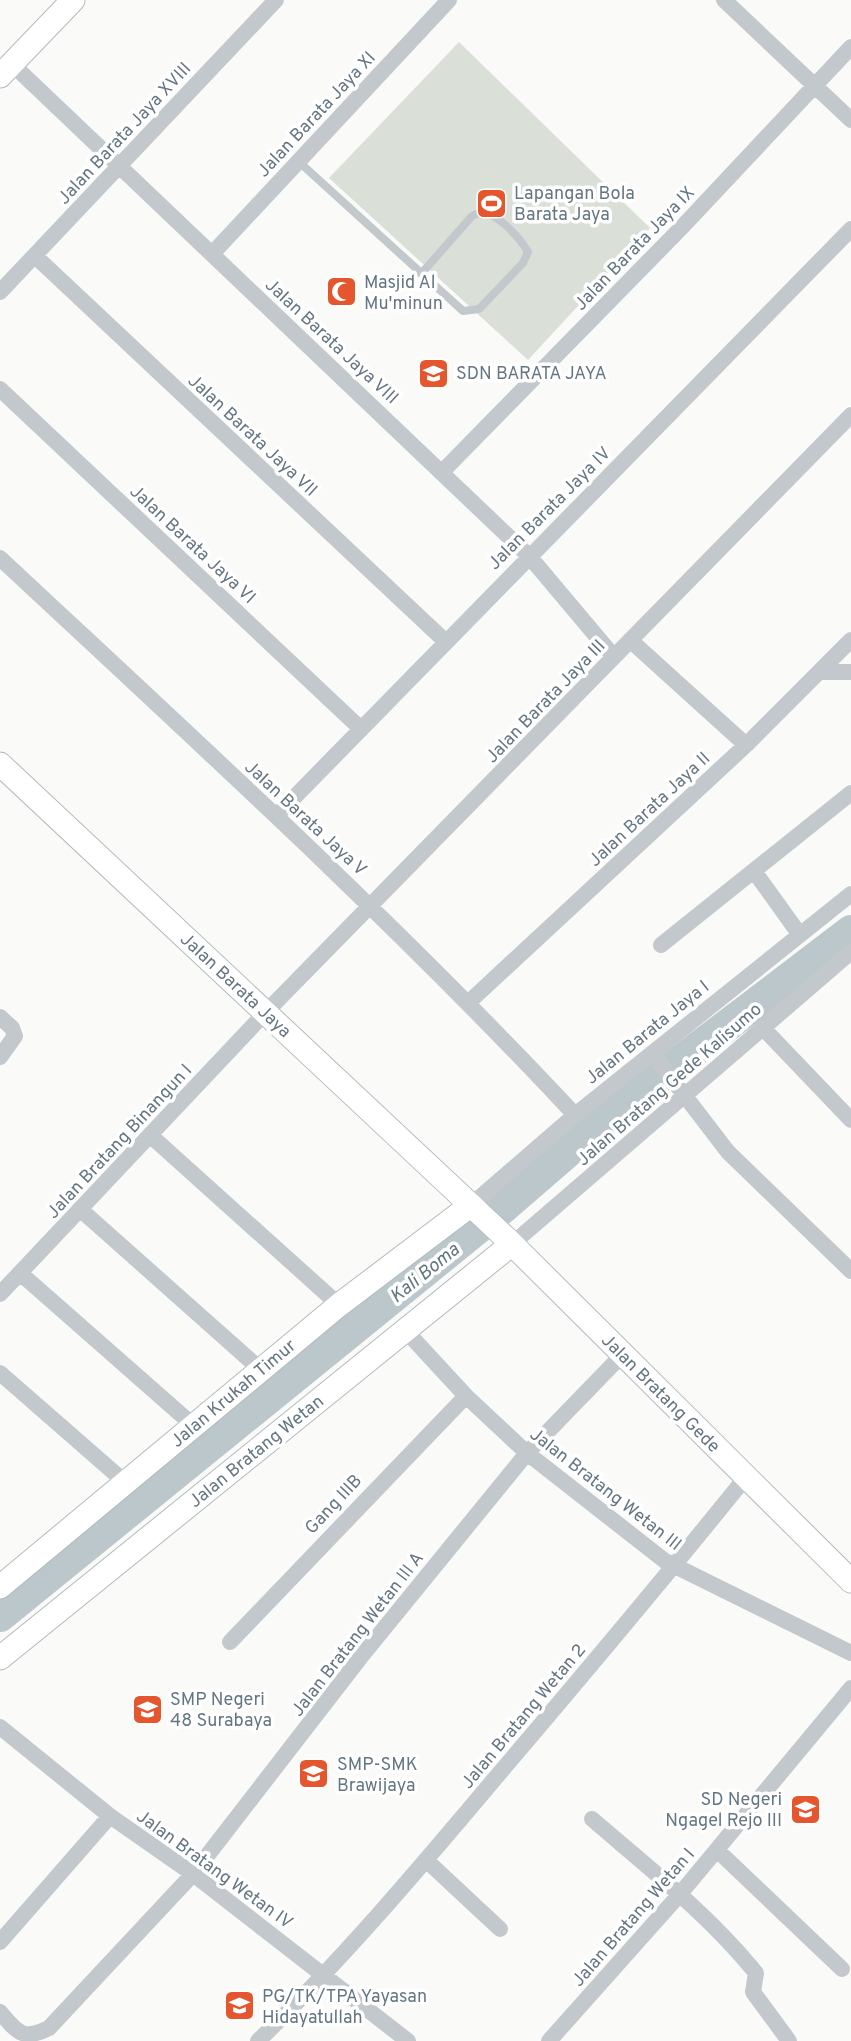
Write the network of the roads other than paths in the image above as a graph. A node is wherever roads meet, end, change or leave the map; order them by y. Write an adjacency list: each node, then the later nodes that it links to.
1 (73, 0): 6 (street)
2 (276, 0): 10 (street, Jalan Barata Jaya XVIII)
3 (449, 0): 9 (street, Jalan Barata Jaya XI)
4 (724, 0): 7 (street)
5 (851, 47): 7 (street, Jalan Barata Jaya IX)
6 (6, 70): 10 (street, Jalan Barata Jaya VIII)
7 (815, 85): 8 (street); 18 (street, Jalan Barata Jaya IX)
8 (851, 120)
9 (298, 161): 12 (street, Jalan Barata Jaya XI); 14 (lane)
10 (119, 166): 12 (street, Jalan Barata Jaya VIII); 13 (street, Jalan Barata Jaya XVIII)
11 (851, 229): 19 (street, Jalan Barata Jaya IV)
12 (212, 254): 18 (street, Jalan Barata Jaya VIII)
13 (35, 256): 15 (street, Jalan Barata Jaya XVIII); 23 (street, Jalan Barata Jaya VII)
14 (421, 274): 14 (lane)
15 (0, 292)
16 (0, 389): 27 (street, Jalan Barata Jaya VI)
17 (851, 415): 21 (street, Jalan Barata Jaya III)
18 (443, 472): 19 (street, Jalan Barata Jaya VIII)
19 (529, 556): 23 (street, Jalan Barata Jaya IV); 24 (street, Jalan Barata Jaya VIII)
20 (0, 558): 31 (street, Jalan Barata Jaya V)
21 (630, 640): 24 (street, Jalan Barata Jaya III); 28 (street)
22 (851, 640): 25 (street, Jalan Barata Jaya II)
23 (445, 641): 27 (street, Jalan Barata Jaya IV)
24 (614, 657): 34 (street, Jalan Barata Jaya III)
25 (819, 672): 26 (street); 28 (street, Jalan Barata Jaya II)
26 (851, 672)
27 (360, 727): 31 (street, Jalan Barata Jaya IV)
28 (746, 745): 38 (street, Jalan Barata Jaya II)
29 (0, 764): 39 (street, Jalan Barata Jaya)
30 (851, 793): 32 (street)
31 (276, 816): 34 (street, Jalan Barata Jaya V)
32 (754, 871): 35 (street); 36 (street)
33 (851, 894): 35 (street, Jalan Barata Jaya I)
34 (373, 906): 38 (street, Jalan Barata Jaya V); 39 (street, Jalan Barata Jaya III)
35 (800, 935): 43 (street, Jalan Barata Jaya I)
36 (661, 945)
37 (848, 960): 41 (street, Jalan Bratang Gede Kalisumo)
38 (469, 1002): 45 (street, Jalan Barata Jaya V)
39 (265, 1013): 47 (street, Jalan Bratang Binangun I); 48 (street, Jalan Barata Jaya)
40 (0, 1017): 42 (street)
41 (763, 1028): 44 (street, Jalan Bratang Gede Kalisumo); 46 (street)
42 (0, 1056)
43 (656, 1059): 44 (street); 45 (street, Jalan Barata Jaya I)
44 (679, 1091): 50 (street, Jalan Bratang Gede Kalisumo); 51 (street)
45 (575, 1115): 48 (street, Jalan Barata Jaya I)
46 (851, 1120)
47 (150, 1136): 49 (street, Jalan Bratang Binangun I); 54 (street)
48 (476, 1209): 50 (street, Jalan Bratang Gede); 54 (street, Jalan Krukah Timur)
49 (81, 1210): 52 (street, Jalan Bratang Binangun I); 57 (street)
50 (509, 1242): 55 (street, Jalan Bratang Wetan); 56 (street, Jalan Bratang Gede)
51 (851, 1271)
52 (20, 1273): 53 (street, Jalan Bratang Binangun I); 60 (street)
53 (0, 1294)
54 (339, 1305): 57 (street, Jalan Krukah Timur)
55 (405, 1330): 59 (street, Jalan Bratang Wetan III); 69 (street, Jalan Bratang Wetan)
56 (623, 1354): 61 (street, Jalan Bratang Wetan III A); 62 (street, Jalan Bratang Gede)
57 (261, 1370): 60 (street, Jalan Krukah Timur)
58 (0, 1373): 63 (street)
59 (466, 1396): 61 (street, Jalan Bratang Wetan III); 67 (street, Gang IIIB)
60 (194, 1426): 63 (street, Jalan Krukah Timur)
61 (527, 1453): 64 (street, Jalan Bratang Wetan III); 76 (street, Jalan Bratang Wetan III A)
62 (746, 1477): 64 (street, Jalan Bratang Wetan 2); 65 (street, Jalan Bratang Gede)
63 (126, 1483): 66 (street, Jalan Krukah Timur)
64 (674, 1567): 68 (street, Jalan Bratang Wetan III); 75 (street, Jalan Bratang Wetan 2)
65 (851, 1581)
66 (1, 1585)
67 (230, 1642)
68 (851, 1653)
69 (0, 1658)
70 (851, 1688): 74 (street, Jalan Bratang Wetan I)
71 (0, 1727): 72 (street, Jalan Bratang Wetan IV)
72 (110, 1816): 76 (street, Jalan Bratang Wetan IV); 79 (street)
73 (592, 1819): 77 (street)
74 (717, 1850): 77 (street, Jalan Bratang Wetan I); 80 (street)
75 (426, 1860): 78 (street); 81 (street, Jalan Bratang Wetan 2)
76 (193, 1874): 81 (street, Jalan Bratang Wetan IV); 82 (street, Jalan Bratang Wetan III A)
77 (680, 1894): 83 (street, Jalan Bratang Wetan I); 86 (street)
78 (500, 1929)
79 (0, 1942)
80 (842, 1969)
81 (326, 1976): 84 (street, Jalan Bratang Wetan 2); 85 (street, Jalan Bratang Wetan IV)
82 (0, 2012)
83 (558, 2037)
84 (258, 2041)
85 (408, 2041)
86 (789, 2041)

